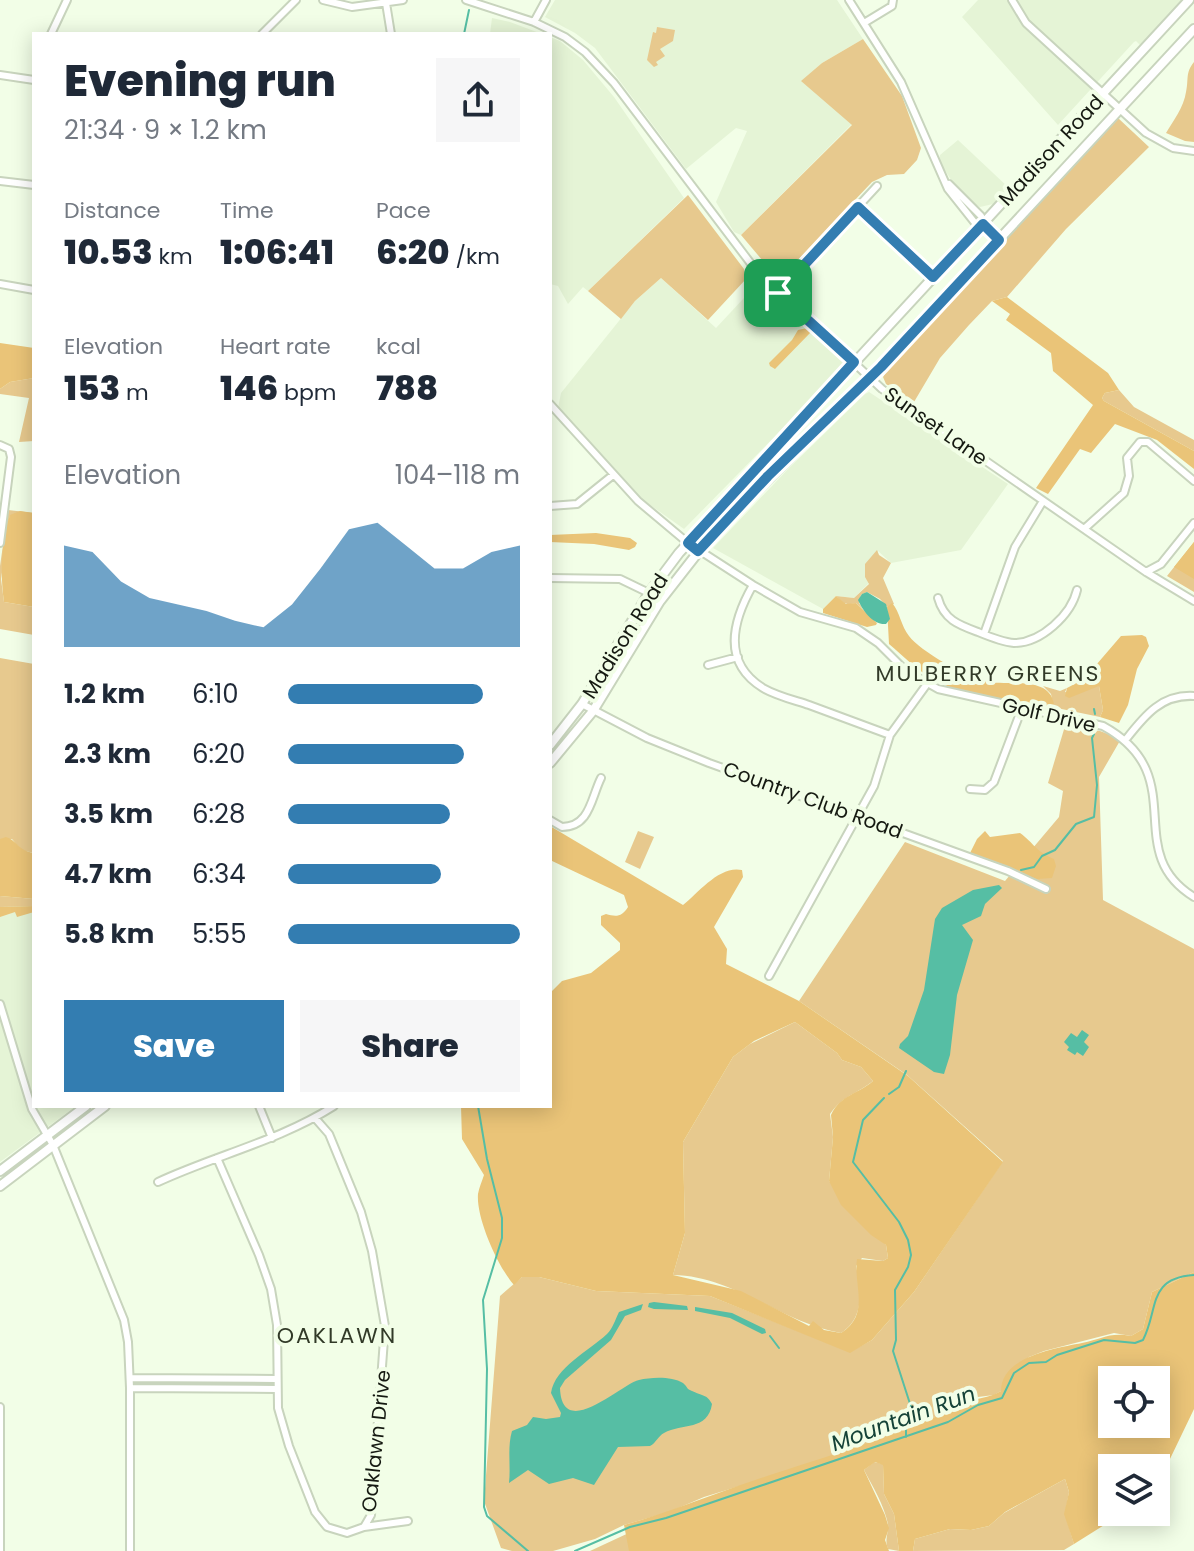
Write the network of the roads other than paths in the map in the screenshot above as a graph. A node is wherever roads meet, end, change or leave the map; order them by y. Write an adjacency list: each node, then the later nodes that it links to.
1 (67, 0): 15 (street)
2 (296, 0): 16 (street)
3 (323, 0): 11 (street)
4 (403, 0): 11 (street)
5 (466, 0): 12 (street, Sunset Lane)
6 (546, 0): 12 (street)
7 (849, 0): 13 (street)
8 (893, 0): 13 (street)
9 (1012, 0): 20 (street)
10 (1189, 0): 20 (main road, Madison Road)
11 (386, 3): 17 (street)
12 (534, 22): 32 (street, Sunset Lane)
13 (864, 23): 27 (street)
14 (1194, 29): 21 (main road, Madison Road)
15 (52, 32)
16 (264, 32)
17 (391, 32)
18 (0, 75): 19 (street)
19 (32, 80)
20 (1103, 93): 21 (street); 27 (main road, Madison Road)
21 (1120, 109): 22 (street); 28 (main road, Madison Road)
22 (1194, 151)
23 (0, 181): 24 (street)
24 (32, 185)
25 (877, 186): 26 (street)
26 (858, 207): 29 (street); 32 (street)
27 (983, 224): 28 (street); 29 (main road, Madison Road)
28 (999, 240): 34 (main road, Madison Road)
29 (933, 277): 33 (main road, Madison Road)
30 (0, 284): 31 (street)
31 (32, 290)
32 (778, 293): 33 (street, Sunset Lane)
33 (854, 362): 34 (street, Sunset Lane); 44 (main road, Madison Road)
34 (870, 378): 39 (street, Sunset Lane); 45 (main road, Madison Road)
35 (552, 406): 37 (street, Golf Drive)
36 (0, 445): 43 (street)
37 (613, 475): 40 (street); 44 (street, Golf Drive)
38 (1194, 481): 42 (street)
39 (1043, 501): 42 (street, Sunset Lane); 53 (street)
40 (552, 506)
41 (1194, 523): 46 (street)
42 (1084, 529): 46 (street, Sunset Lane)
43 (0, 543)
44 (688, 543): 45 (street, Golf Drive); 50 (main road, Madison Road)
45 (698, 551): 48 (street, Golf Drive); 60 (main road, Madison Road)
46 (1146, 572): 52 (street, Sunset Lane)
47 (552, 578): 50 (street)
48 (753, 585): 54 (street); 56 (street, Golf Drive)
49 (1077, 590): 53 (street)
50 (649, 593): 58 (main road, Madison Road)
51 (938, 598): 53 (street)
52 (1194, 601)
53 (984, 634)
54 (738, 657): 55 (street); 61 (street)
55 (708, 665)
56 (927, 684): 59 (street, Golf Drive); 61 (street)
57 (1194, 696): 62 (street)
58 (582, 704): 60 (street, Country Club Road); 63 (main road, Madison Road)
59 (1022, 708): 62 (street, Golf Drive); 66 (street)
60 (593, 711): 64 (main road, Madison Road); 67 (street, Country Club Road)
61 (890, 735): 67 (street)
62 (1127, 738): 70 (street)
63 (552, 742)
64 (552, 761)
65 (601, 778): 68 (street)
66 (970, 789)
67 (856, 816): 69 (street, Country Club Road); 71 (street)
68 (552, 821)
69 (1046, 889)
70 (1194, 897)
71 (769, 976)
72 (0, 1004): 78 (street)
73 (83, 1108): 78 (main road)
74 (102, 1108): 80 (main road)
75 (260, 1108): 79 (street)
76 (331, 1108): 77 (street)
77 (315, 1118): 79 (street); 92 (street, Oaklawn Drive)
78 (47, 1136): 80 (street); 82 (main road)
79 (272, 1138): 81 (street)
80 (53, 1145): 84 (main road); 85 (street)
81 (217, 1158): 83 (street); 86 (street, Oaklawn Drive)
82 (0, 1171)
83 (158, 1182)
84 (0, 1186)
85 (130, 1378): 86 (street); 87 (street)
86 (276, 1379): 88 (street, Oaklawn Drive)
87 (130, 1388): 88 (street); 95 (street)
88 (276, 1389): 92 (street, Oaklawn Drive)
89 (0, 1407): 90 (street)
90 (0, 1458): 93 (street)
91 (408, 1521): 92 (street)
92 (364, 1527)
93 (0, 1529): 94 (street)
94 (0, 1551)
95 (130, 1551)

